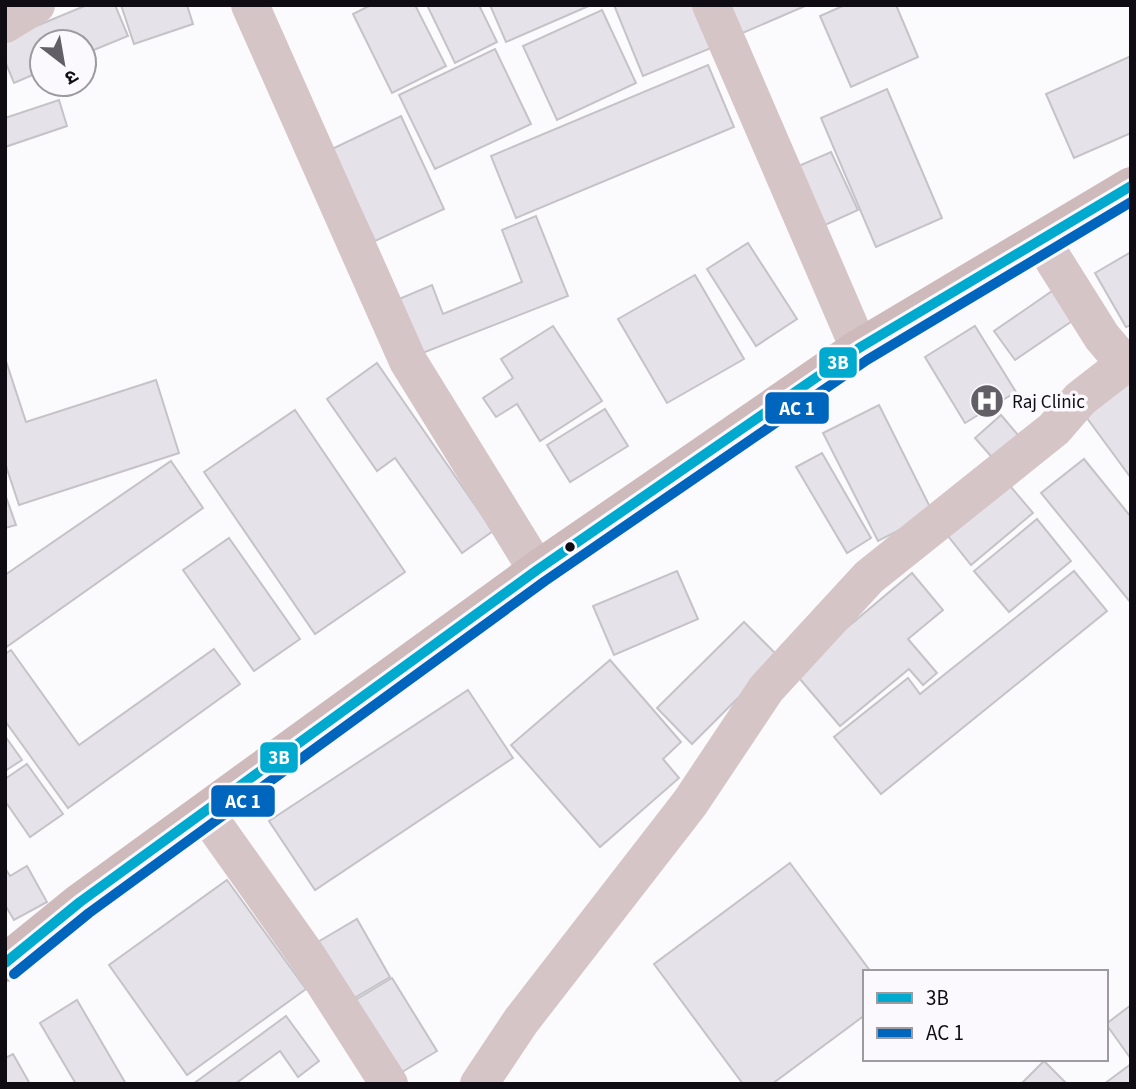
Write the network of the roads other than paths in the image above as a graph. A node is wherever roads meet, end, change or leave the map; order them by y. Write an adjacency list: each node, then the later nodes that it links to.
1 (36, 5): 4 (street)
2 (711, 5): 7 (street)
3 (263, 9): 9 (street)
4 (5, 24)
5 (1131, 186): 6 (main road)
6 (1041, 240): 7 (main road); 8 (street)
7 (859, 348): 9 (main road)
8 (1128, 365): 13 (street)
9 (537, 570): 10 (main road)
10 (205, 812): 11 (main road); 12 (street)
11 (5, 963)
12 (389, 1084)
13 (479, 1084)

